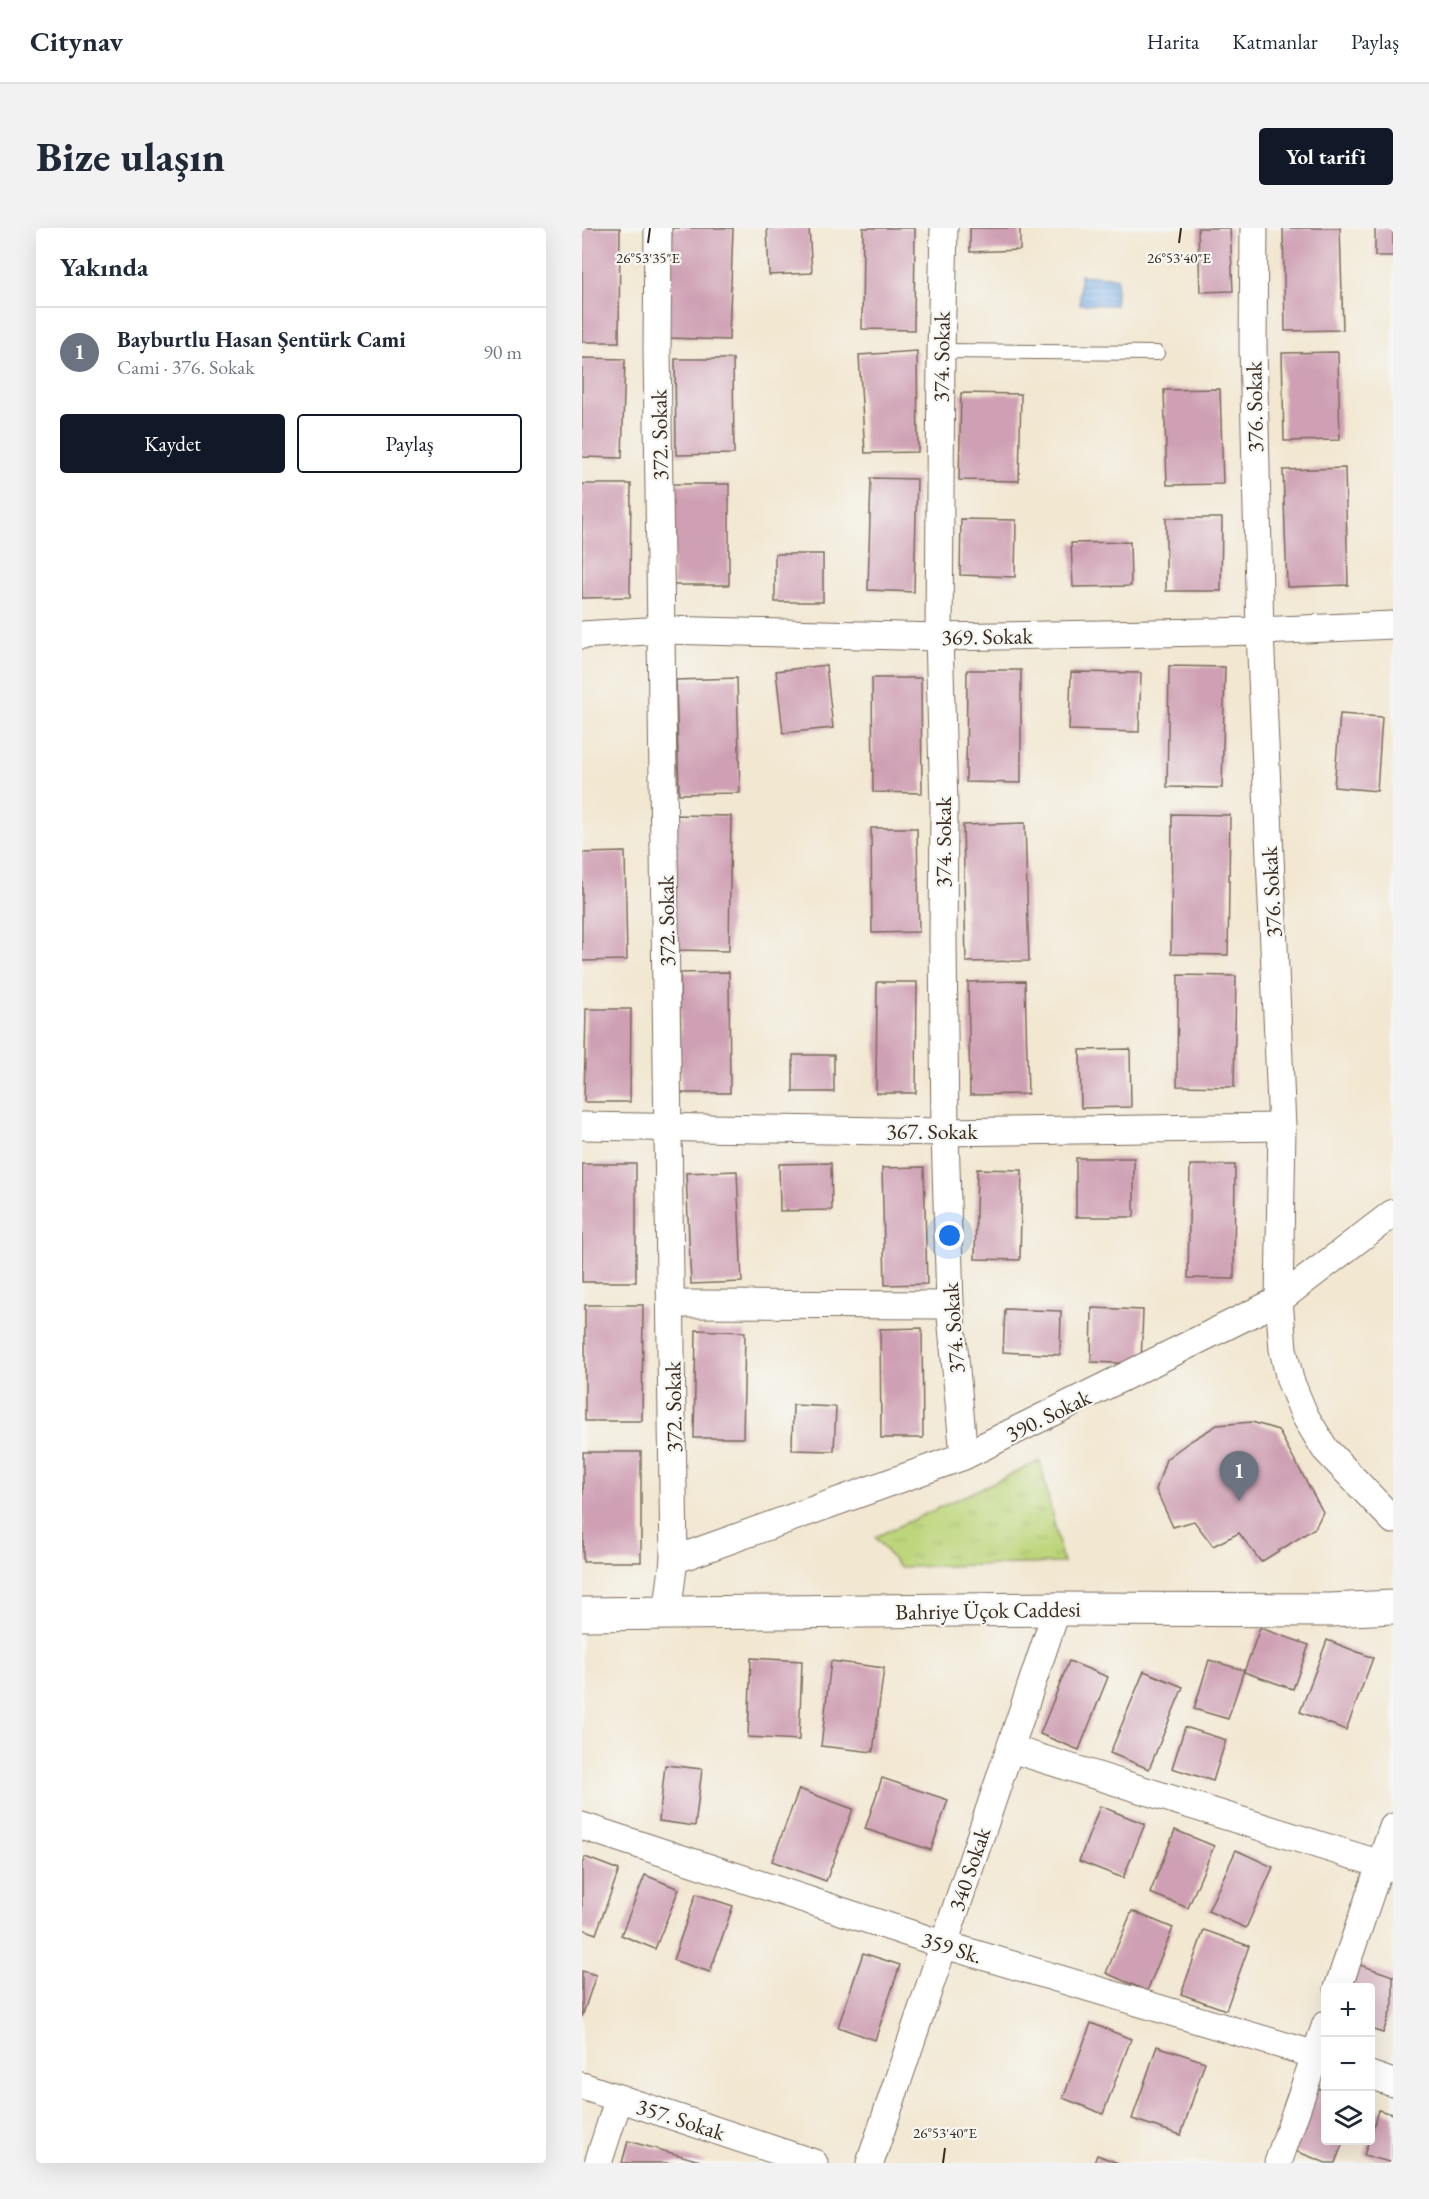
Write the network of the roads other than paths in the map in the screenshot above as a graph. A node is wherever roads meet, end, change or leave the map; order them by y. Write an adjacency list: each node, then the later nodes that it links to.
1 (658, 228): 7 (street, 372. Sokak)
2 (944, 228): 4 (street, 374. Sokak)
3 (1254, 228): 8 (street, 376. Sokak)
4 (941, 351): 5 (lane); 10 (street, 374. Sokak)
5 (1157, 353)
6 (1393, 625): 8 (street, 369. Sokak)
7 (663, 630): 9 (street, 369. Sokak); 10 (street, 369. Sokak); 12 (street, 372. Sokak)
8 (1260, 631): 10 (street, 369. Sokak); 13 (street, 376. Sokak)
9 (582, 635)
10 (939, 637): 14 (street, 374. Sokak)
11 (582, 1126): 12 (street, 367. Sokak)
12 (669, 1127): 14 (street, 367. Sokak); 17 (street, 372. Sokak)
13 (1282, 1127): 14 (street, 367. Sokak); 16 (street, 376. Sokak)
14 (945, 1132): 18 (street, 374. Sokak)
15 (1393, 1213): 16 (street, 390. Sokak)
16 (1279, 1300): 19 (street, 390. Sokak); 20 (street, 376. Sokak)
17 (672, 1304): 18 (street); 21 (street, 372. Sokak)
18 (950, 1305): 19 (street, 374. Sokak)
19 (963, 1456): 21 (street, 390. Sokak)
20 (1393, 1520)
21 (674, 1560): 25 (street, 372. Sokak)
22 (1393, 1607): 23 (street, Bahriye Üçok Caddesi)
23 (1057, 1609): 25 (street, Bahriye Üçok Caddesi); 26 (street, 340 Sokak)
24 (582, 1614): 25 (street, Bahriye Üçok Caddesi)
25 (667, 1614)
26 (1011, 1749): 29 (street); 30 (street, 340 Sokak)
27 (582, 1826): 30 (street, 359 Sk.)
28 (1393, 1827): 29 (street)
29 (1387, 1866): 31 (street)
30 (942, 1944): 33 (street, 359 Sk.); 40 (street, 340 Sokak)
31 (1340, 1983)
32 (1324, 2037): 33 (street)
33 (1320, 2056): 41 (street)
34 (1375, 2076): 35 (street)
35 (1393, 2083)
36 (582, 2086): 37 (street, 357. Sokak)
37 (619, 2098): 38 (street); 39 (street, 357. Sokak)
38 (598, 2163)
39 (813, 2163)
40 (870, 2163)
41 (1278, 2163)

